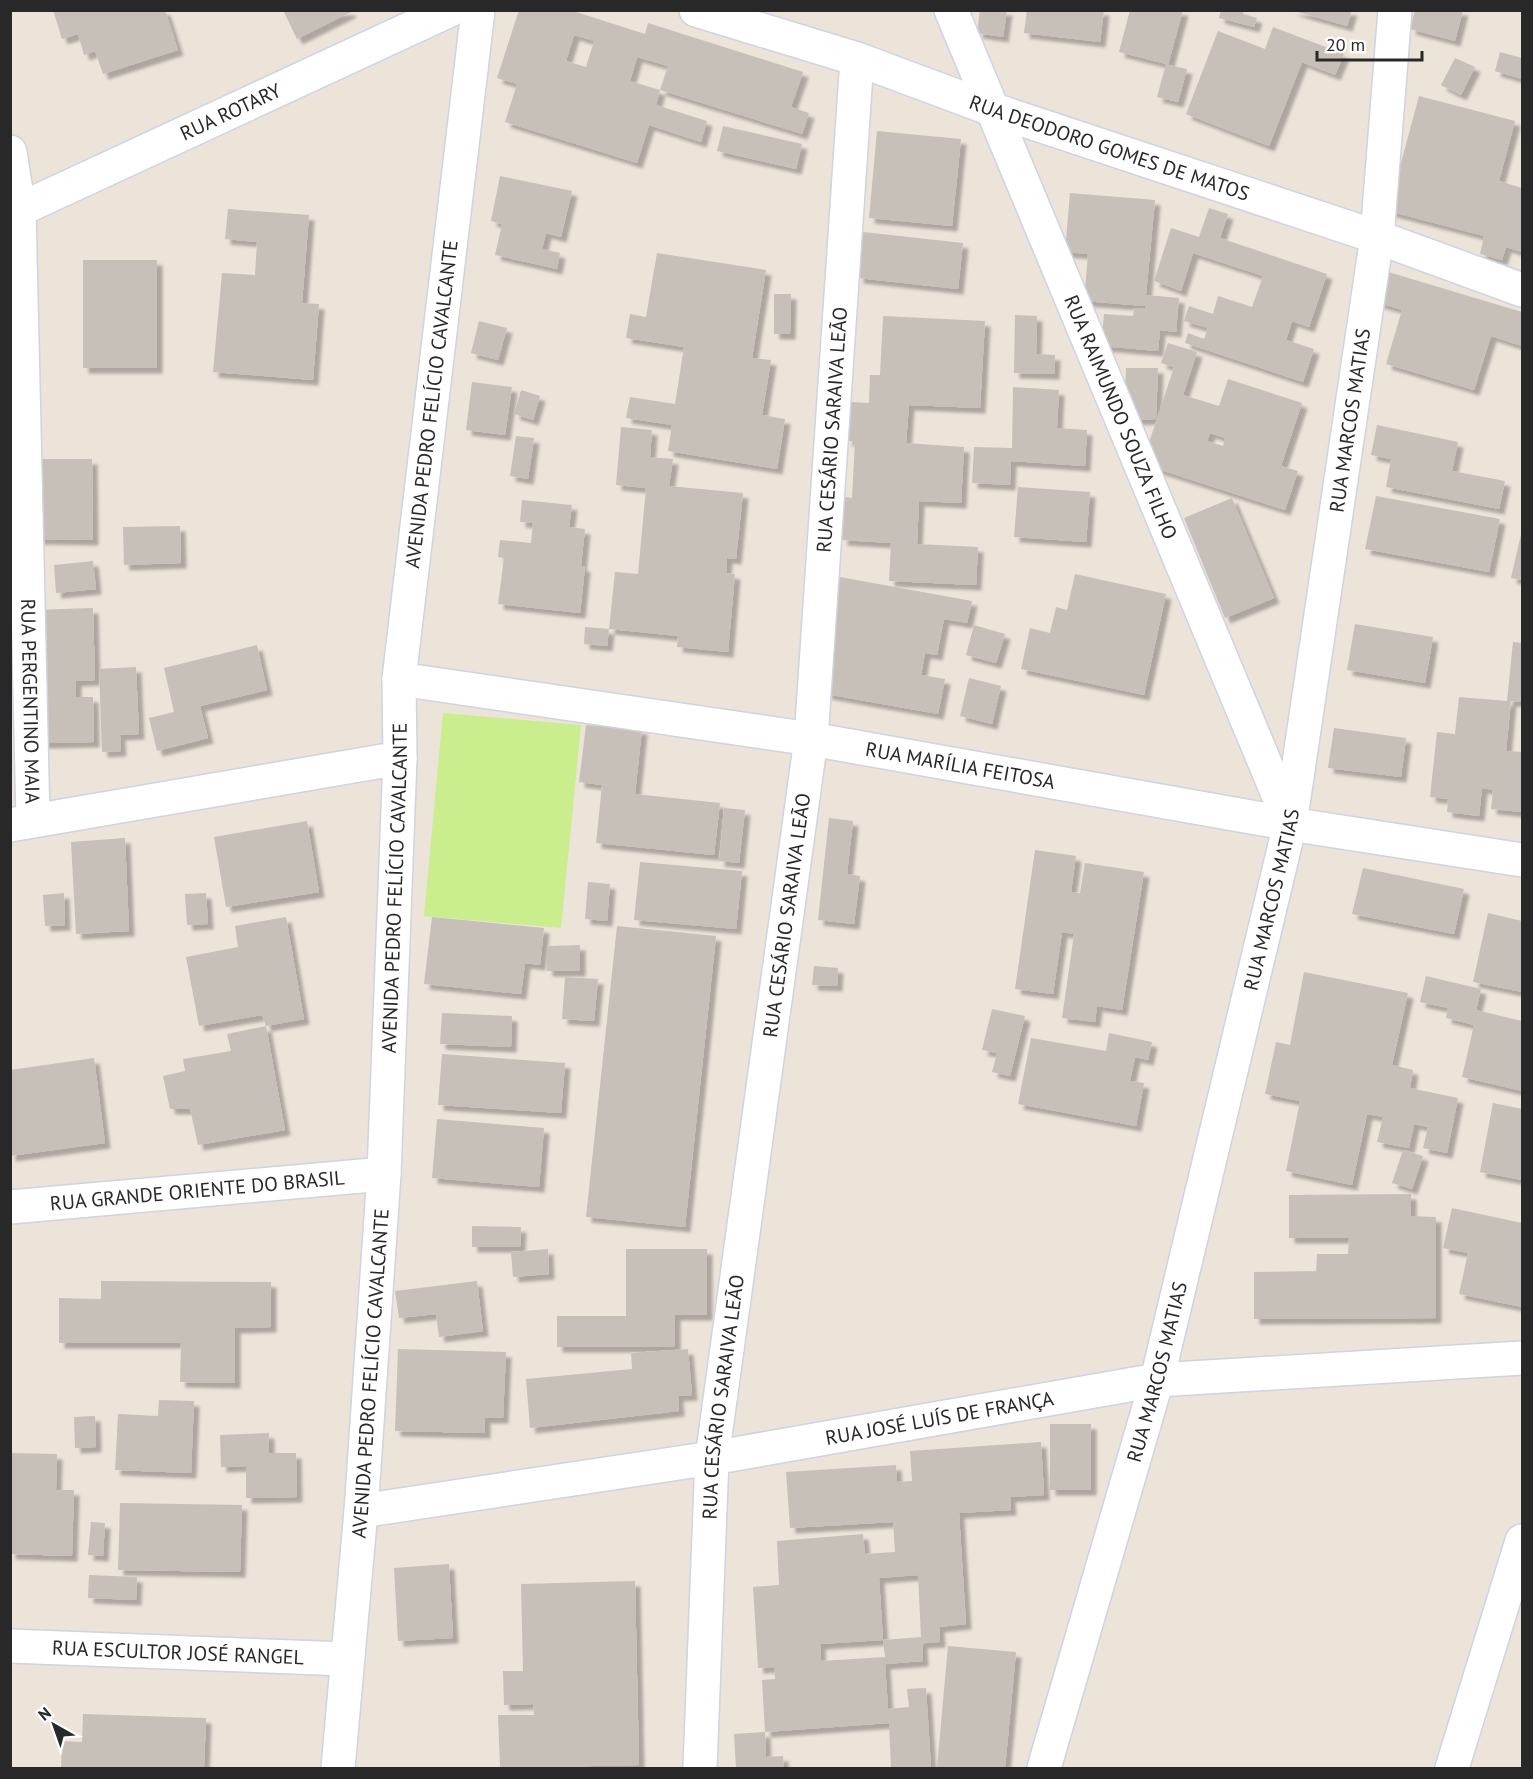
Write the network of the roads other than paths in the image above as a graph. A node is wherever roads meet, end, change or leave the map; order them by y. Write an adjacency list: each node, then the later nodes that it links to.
1 (450, 10): 9 (street, RUA ROTARY)
2 (478, 10): 12 (street, AVENIDA PEDRO FELÍCIO CAVALCANTE)
3 (696, 10): 6 (street, RUA DEODORO GOMES DE MATOS)
4 (951, 10): 7 (street, RUA RAIMUNDO SOUZA FILHO)
5 (1395, 10): 10 (street, RUA MARCOS MATIAS)
6 (857, 59): 7 (street, RUA DEODORO GOMES DE MATOS); 13 (street, RUA CESÁRIO SARAIVA LEÃO)
7 (993, 110): 10 (street, RUA DEODORO GOMES DE MATOS); 16 (street, RUA RAIMUNDO SOUZA FILHO)
8 (10, 152): 9 (street, RUA PERGENTINO MAIA)
9 (15, 212): 15 (street, RUA PERGENTINO MAIA)
10 (1377, 237): 11 (street, RUA DEODORO GOMES DE MATOS); 16 (street, RUA MARCOS MATIAS)
11 (1522, 290)
12 (399, 679): 13 (street, RUA MARÍLIA FEITOSA); 14 (street, AVENIDA PEDRO FELÍCIO CAVALCANTE)
13 (810, 740): 16 (street, RUA MARÍLIA FEITOSA); 22 (street, RUA CESÁRIO SARAIVA LEÃO)
14 (400, 758): 15 (street); 18 (street, AVENIDA PEDRO FELÍCIO CAVALCANTE)
15 (22, 822)
16 (1290, 824): 17 (street, RUA MARÍLIA FEITOSA); 21 (street, RUA MARCOS MATIAS)
17 (1522, 860)
18 (384, 1174): 19 (street, RUA GRANDE ORIENTE DO BRASIL); 23 (street, AVENIDA PEDRO FELÍCIO CAVALCANTE)
19 (10, 1207)
20 (1522, 1358): 21 (street, RUA JOSÉ LUÍS DE FRANÇA)
21 (1157, 1380): 22 (street, RUA JOSÉ LUÍS DE FRANÇA); 29 (street, RUA MARCOS MATIAS)
22 (712, 1458): 23 (street, RUA JOSÉ LUÍS DE FRANÇA); 28 (street, RUA CESÁRIO SARAIVA LEÃO)
23 (361, 1511): 26 (street, AVENIDA PEDRO FELÍCIO CAVALCANTE)
24 (1522, 1541): 30 (street)
25 (10, 1646): 26 (street, RUA ESCULTOR JOSÉ RANGEL)
26 (346, 1659): 27 (street, AVENIDA PEDRO FELÍCIO CAVALCANTE)
27 (338, 1768)
28 (700, 1768)
29 (1044, 1768)
30 (1452, 1768)

